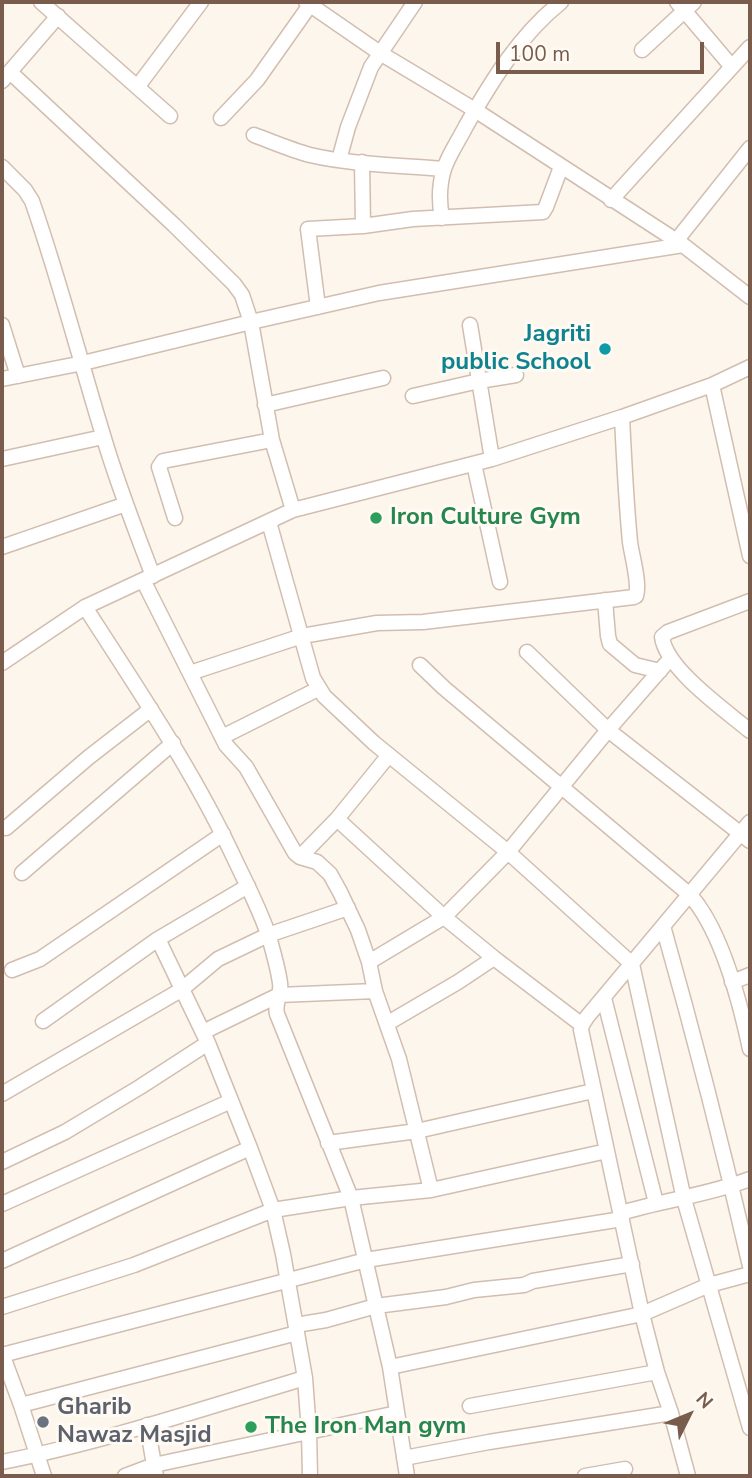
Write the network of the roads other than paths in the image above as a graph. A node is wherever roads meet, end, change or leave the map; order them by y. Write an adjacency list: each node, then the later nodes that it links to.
1 (41, 2): 7 (street)
2 (201, 2): 13 (street)
3 (415, 2): 10 (street)
4 (561, 2): 14 (street)
5 (308, 3): 10 (street); 16 (street)
6 (685, 5): 9 (street); 11 (street)
7 (58, 16): 12 (street); 13 (street)
8 (750, 47): 11 (street)
9 (642, 50)
10 (380, 53): 14 (street); 19 (street)
11 (732, 67): 24 (street)
12 (6, 76): 30 (street)
13 (138, 86): 15 (street)
14 (475, 110): 22 (street); 23 (street)
15 (170, 116)
16 (221, 118)
17 (254, 135): 19 (street)
18 (750, 148): 27 (street)
19 (339, 160): 20 (street)
20 (362, 162): 23 (street); 26 (street)
21 (2, 167): 33 (street)
22 (561, 167): 24 (street); 25 (street)
23 (444, 169): 25 (street)
24 (611, 200): 27 (street)
25 (442, 218): 26 (street)
26 (363, 226): 29 (street)
27 (679, 243): 28 (street); 29 (street)
28 (750, 297)
29 (318, 307): 30 (street)
30 (251, 322): 33 (street); 42 (street)
31 (470, 325): 39 (street)
32 (2, 326): 36 (street)
33 (83, 363): 36 (street); 44 (street)
34 (750, 367): 40 (street)
35 (516, 375): 39 (street)
36 (18, 376): 38 (street)
37 (383, 377): 42 (street)
38 (2, 379)
39 (479, 381): 41 (street); 46 (street)
40 (712, 385): 43 (street); 54 (street)
41 (413, 396)
42 (265, 405): 45 (street)
43 (622, 417): 46 (street); 57 (street)
44 (103, 437): 47 (street); 49 (street)
45 (272, 440): 50 (street); 51 (street)
46 (492, 458): 48 (street)
47 (2, 459)
48 (474, 464): 50 (street); 56 (street)
49 (126, 504): 53 (street); 55 (street)
50 (293, 510): 52 (street)
51 (175, 518)
52 (269, 522): 55 (street); 60 (street)
53 (2, 547)
54 (750, 556)
55 (148, 578): 59 (street); 66 (street)
56 (500, 582)
57 (605, 600): 60 (street); 65 (street)
58 (750, 601): 62 (street)
59 (85, 607): 63 (street); 68 (street)
60 (302, 636): 66 (street); 67 (street)
61 (527, 652): 69 (street)
62 (670, 659): 65 (street); 70 (street)
63 (2, 663)
64 (420, 665): 74 (street)
65 (660, 671): 69 (street)
66 (190, 673): 71 (street)
67 (318, 689): 71 (street); 73 (street)
68 (151, 709): 72 (street); 77 (street)
69 (608, 730): 74 (street); 79 (street)
70 (750, 731)
71 (222, 737): 81 (street)
72 (173, 743): 78 (street); 82 (street)
73 (389, 755): 75 (street); 80 (street)
74 (561, 788): 80 (street); 84 (street)
75 (337, 819): 81 (street); 86 (street)
76 (750, 822): 79 (street)
77 (6, 828)
78 (223, 834): 83 (street); 93 (street)
79 (745, 837): 84 (street)
80 (508, 852): 86 (street); 92 (street)
81 (300, 857): 85 (street)
82 (22, 873)
83 (247, 886): 88 (street); 89 (street)
84 (690, 895): 87 (street); 95 (street)
85 (348, 908): 88 (street); 91 (street)
86 (444, 917): 90 (street); 91 (street)
87 (663, 926): 92 (street); 114 (street)
88 (268, 935): 96 (street); 98 (street)
89 (158, 939): 96 (street); 100 (street)
90 (494, 958): 101 (street); 102 (street)
91 (369, 962): 97 (street)
92 (632, 964): 99 (street); 117 (street)
93 (12, 970)
94 (750, 975): 95 (street)
95 (732, 982): 104 (street)
96 (181, 990): 103 (street); 106 (street)
97 (375, 990): 98 (street); 101 (street)
98 (279, 995): 103 (street); 109 (street)
99 (604, 998): 102 (street); 118 (street)
100 (43, 1021)
101 (388, 1023): 108 (street)
102 (582, 1025): 105 (street)
103 (205, 1038): 107 (street); 112 (street)
104 (750, 1049)
105 (593, 1091): 108 (street); 111 (street)
106 (2, 1094)
107 (231, 1101): 110 (street); 119 (street)
108 (417, 1131): 109 (street); 115 (street)
109 (328, 1143): 116 (street)
110 (250, 1148): 120 (street); 123 (street)
111 (607, 1151): 115 (street); 121 (street)
112 (2, 1162)
113 (750, 1179): 114 (street)
114 (732, 1186): 117 (street); 125 (street)
115 (431, 1190): 116 (street)
116 (351, 1198): 120 (street); 122 (street)
117 (684, 1199): 118 (street); 128 (street)
118 (656, 1203): 121 (street)
119 (2, 1204)
120 (273, 1210): 127 (street); 130 (street)
121 (621, 1216): 122 (street); 124 (street)
122 (366, 1260): 127 (street); 129 (street)
123 (2, 1261)
124 (632, 1264): 129 (street); 131 (street)
125 (750, 1266)
126 (750, 1274): 128 (street)
127 (286, 1279): 132 (street); 133 (street)
128 (709, 1285): 131 (street); 142 (street)
129 (376, 1306): 132 (street); 134 (street)
130 (2, 1307)
131 (642, 1314): 134 (street); 135 (street)
132 (297, 1329): 136 (street); 137 (street)
133 (2, 1358): 137 (street)
134 (390, 1367): 139 (street)
135 (657, 1372): 138 (street); 140 (street)
136 (305, 1378): 141 (street); 143 (street)
137 (21, 1405): 144 (street)
138 (470, 1406)
139 (397, 1413): 143 (street); 145 (street)
140 (671, 1413): 145 (street); 154 (street)
141 (147, 1425): 144 (street); 148 (street)
142 (750, 1428)
143 (309, 1432): 148 (street); 151 (street)
144 (38, 1455): 146 (street); 149 (street)
145 (404, 1458): 152 (street)
146 (2, 1462)
147 (625, 1469): 153 (street)
148 (155, 1471): 150 (street)
149 (44, 1476)
150 (125, 1476)
151 (310, 1476)
152 (407, 1476)
153 (586, 1476)
154 (688, 1476)

